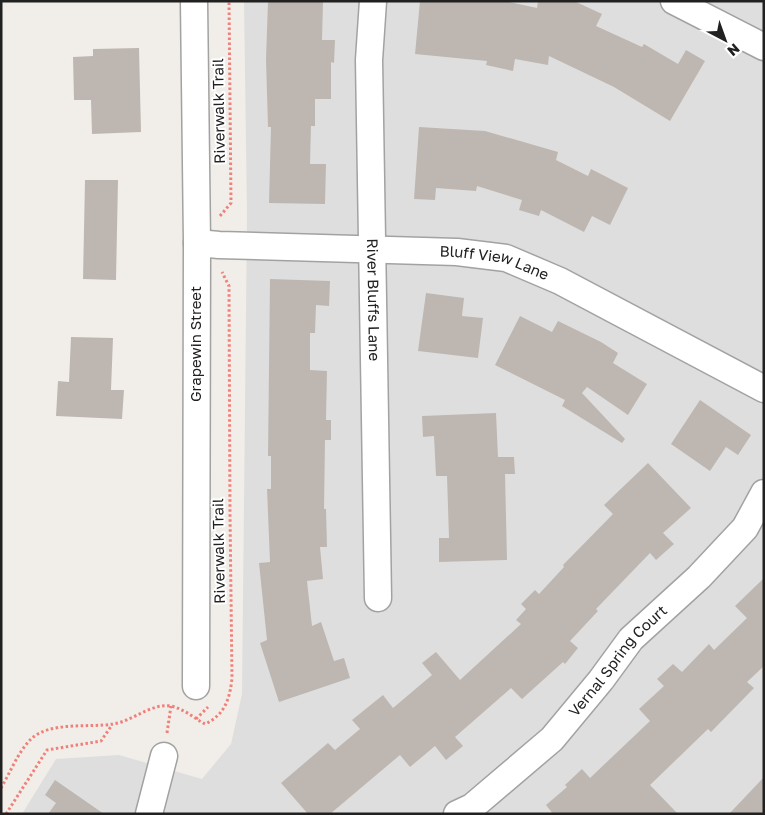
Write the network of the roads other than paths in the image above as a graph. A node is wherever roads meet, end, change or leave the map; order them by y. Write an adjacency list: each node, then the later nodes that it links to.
1 (194, 1): 5 (street, Grapewin Street)
2 (373, 1): 6 (street, River Bluffs Lane)
3 (674, 1): 4 (street)
4 (764, 46)
5 (197, 243): 6 (street, Bluff View Lane); 10 (street, Grapewin Street)
6 (372, 248): 7 (street, Bluff View Lane); 9 (street, River Bluffs Lane)
7 (764, 389)
8 (764, 493): 13 (street, Vernal Spring Court)
9 (378, 598)
10 (196, 686)
11 (164, 756): 12 (street)
12 (149, 814)
13 (457, 814)

